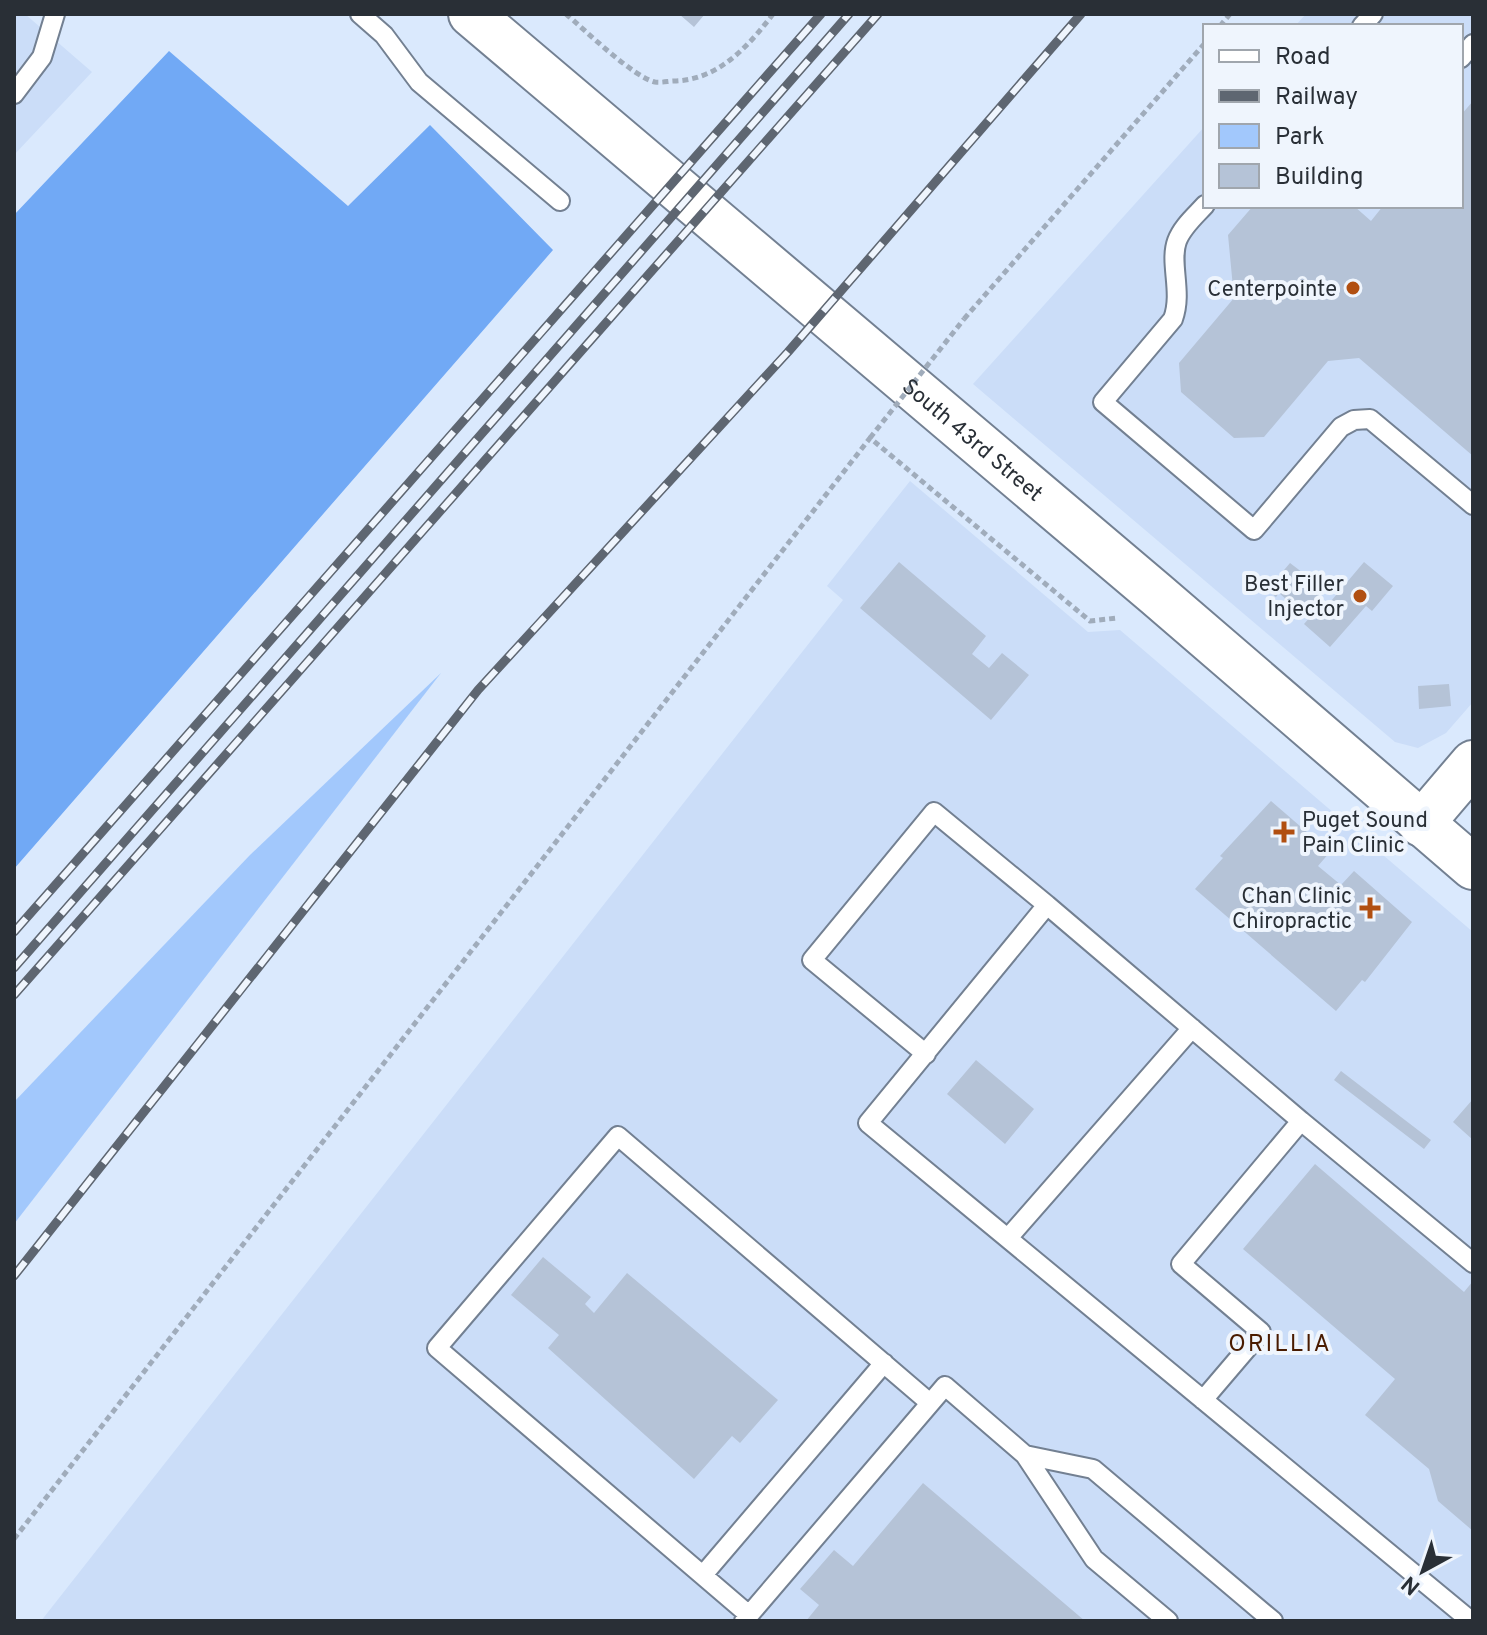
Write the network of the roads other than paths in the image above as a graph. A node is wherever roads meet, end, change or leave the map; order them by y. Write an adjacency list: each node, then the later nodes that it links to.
1 (55, 14): 4 (lane)
2 (360, 14): 5 (lane)
3 (471, 14): 9 (main road, South 43rd Street)
4 (17, 83)
5 (560, 201)
6 (1203, 207): 7 (lane)
7 (1473, 505)
8 (1473, 763): 9 (main road)
9 (1421, 824): 10 (main road, South 43rd Street)
10 (1473, 867)
11 (1047, 905): 12 (lane); 13 (lane); 13 (lane)
12 (1192, 1028): 14 (lane); 15 (lane)
13 (926, 1054): 15 (lane)
14 (1301, 1121): 16 (lane); 18 (lane)
15 (1008, 1238): 18 (lane)
16 (1473, 1263)
17 (884, 1363): 19 (lane); 21 (lane); 21 (lane)
18 (1203, 1400): 25 (lane)
19 (930, 1403): 20 (lane); 22 (lane)
20 (1025, 1455): 23 (lane); 24 (lane)
21 (703, 1575): 22 (lane)
22 (746, 1618)
23 (1168, 1621)
24 (1273, 1621)
25 (1471, 1621)

